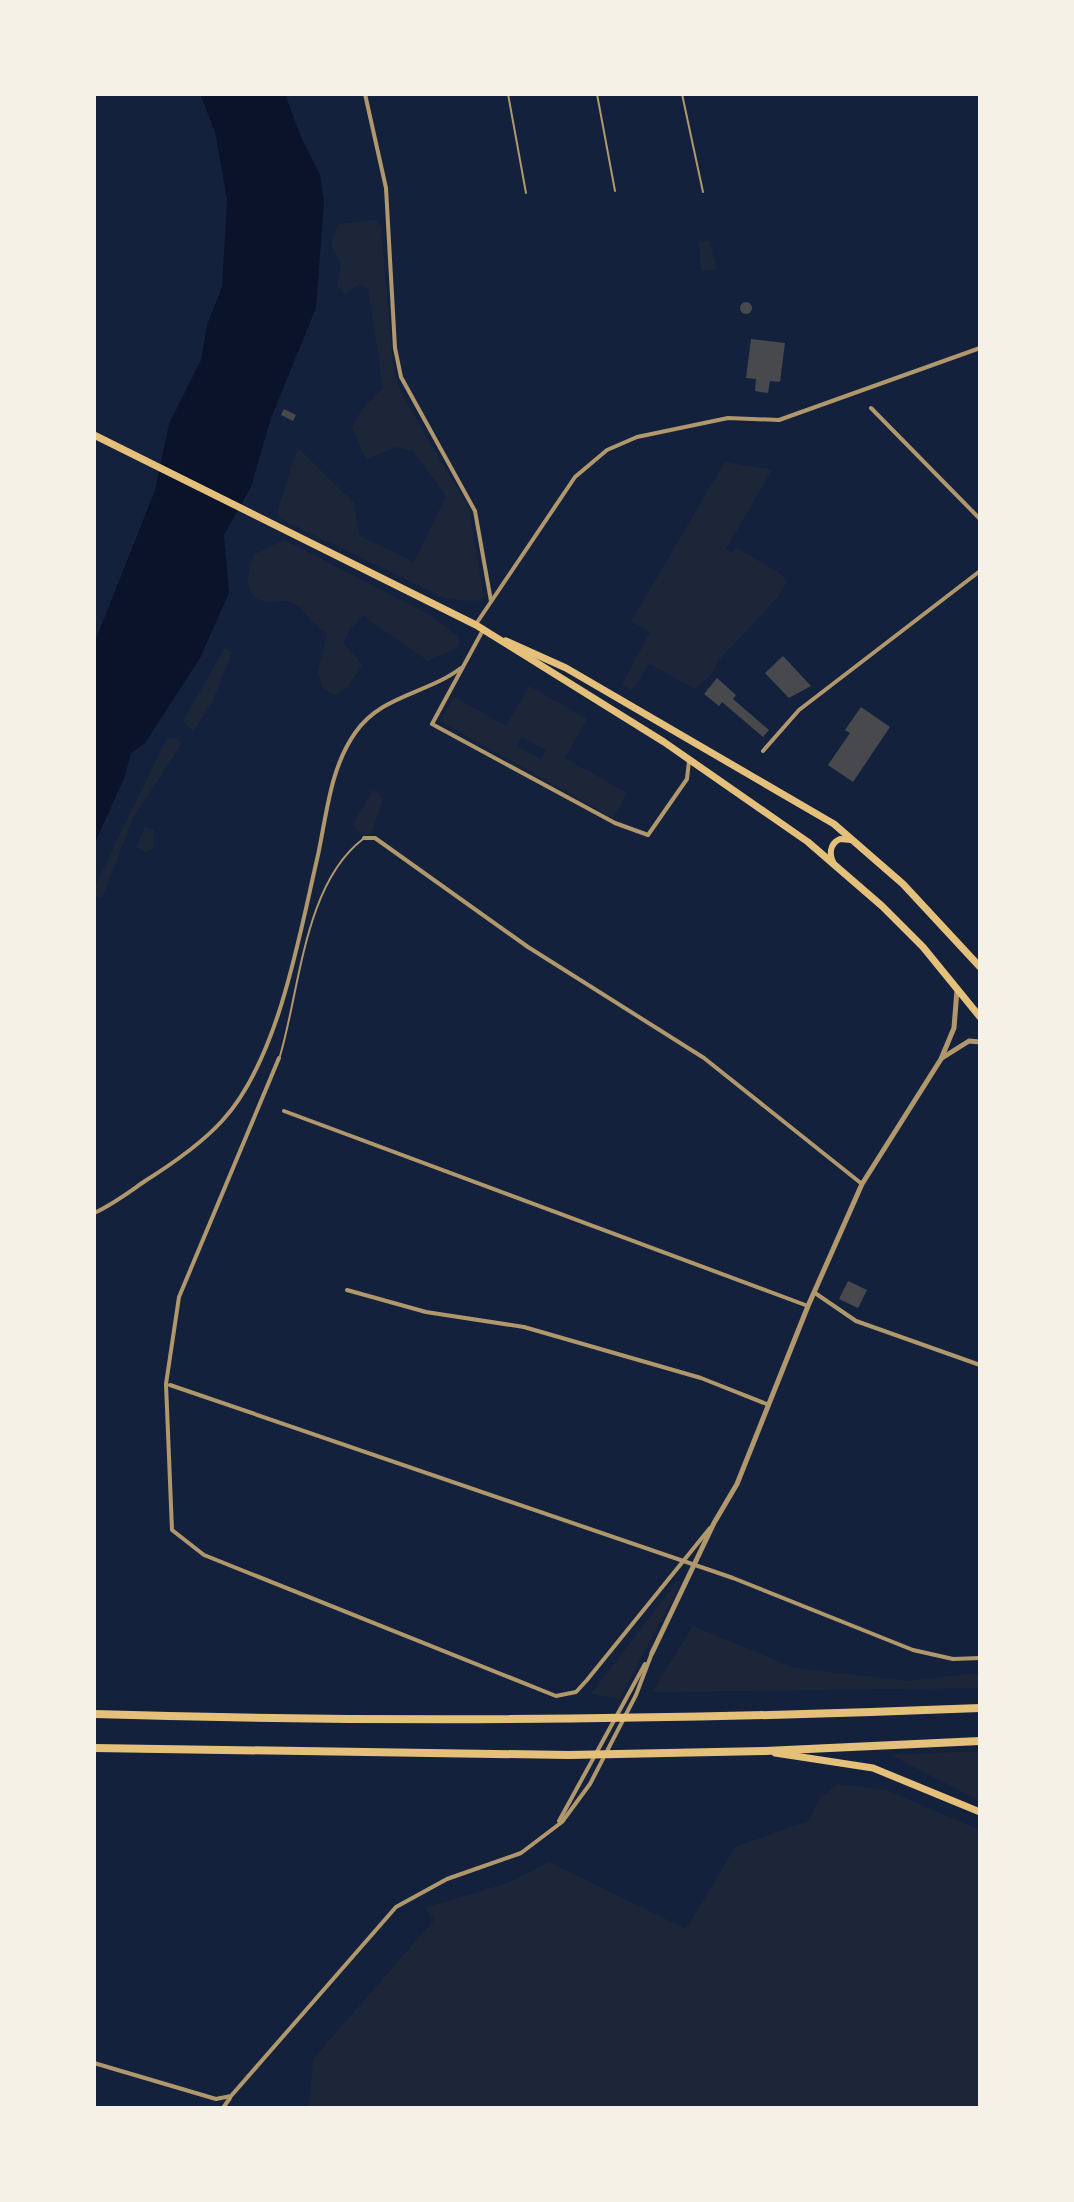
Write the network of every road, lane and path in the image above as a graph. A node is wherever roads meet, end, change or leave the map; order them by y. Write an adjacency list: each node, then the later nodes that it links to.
1 (365, 94): 13 (street)
2 (508, 94): 7 (lane)
3 (597, 94): 5 (lane)
4 (682, 94): 6 (lane)
5 (615, 191)
6 (703, 192)
7 (526, 193)
8 (980, 348): 13 (street)
9 (871, 408): 11 (street)
10 (94, 435): 14 (main road)
11 (980, 519)
12 (980, 571): 16 (street)
13 (491, 601): 14 (street)
14 (479, 628): 15 (street); 17 (main road); 19 (main road)
15 (461, 668): 17 (street); 29 (street)
16 (763, 751)
17 (690, 759): 20 (main road)
18 (364, 838): 25 (lane); 28 (street)
19 (858, 843): 20 (main road); 21 (main road)
20 (835, 866): 22 (main road)
21 (980, 967)
22 (957, 989): 23 (main road); 26 (street)
23 (980, 1017)
24 (980, 1042): 26 (street)
25 (279, 1058): 34 (street)
26 (941, 1059): 28 (street)
27 (284, 1111): 32 (street)
28 (862, 1184): 31 (street)
29 (94, 1213)
30 (347, 1290): 35 (street)
31 (815, 1293): 32 (street); 33 (street)
32 (808, 1306): 35 (street)
33 (980, 1365)
34 (168, 1384): 37 (street); 37 (street)
35 (769, 1405): 36 (street)
36 (714, 1523): 37 (street); 38 (street)
37 (681, 1563): 38 (street)
38 (694, 1567): 39 (street); 40 (street)
39 (652, 1653): 47 (street); 47 (street)
40 (980, 1658)
41 (980, 1708): 42 (highway)
42 (94, 1714)
43 (980, 1741): 45 (highway)
44 (94, 1748): 45 (highway)
45 (765, 1751): 46 (main road)
46 (980, 1812)
47 (550, 1832): 49 (street)
48 (94, 2063): 49 (street)
49 (231, 2096): 50 (street)
50 (223, 2108)

